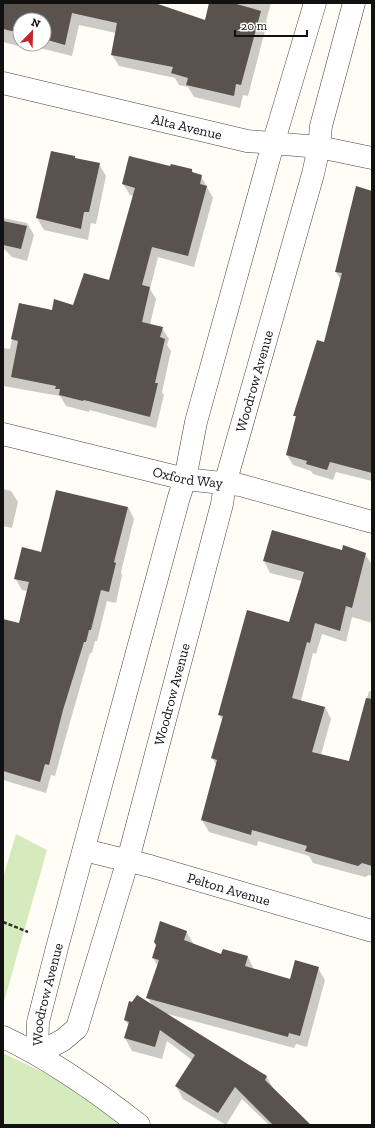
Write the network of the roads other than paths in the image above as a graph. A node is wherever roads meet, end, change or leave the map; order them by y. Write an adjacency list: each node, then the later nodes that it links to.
1 (315, 3): 4 (street, Woodrow Avenue)
2 (354, 3): 5 (street, Woodrow Avenue)
3 (3, 83): 4 (street, Alta Avenue)
4 (273, 144): 5 (street, Alta Avenue); 8 (street, Woodrow Avenue)
5 (319, 147): 6 (street, Alta Avenue); 9 (street, Woodrow Avenue)
6 (372, 158)
7 (3, 434): 8 (street, Oxford Way)
8 (186, 479): 9 (street, Oxford Way); 11 (street, Woodrow Avenue)
9 (225, 484): 10 (street, Oxford Way); 12 (street, Woodrow Avenue)
10 (372, 522)
11 (84, 850): 12 (street, Pelton Avenue); 15 (street, Woodrow Avenue)
12 (128, 860): 13 (street, Pelton Avenue); 15 (street, Woodrow Avenue)
13 (372, 931)
14 (3, 1037): 15 (street)
15 (37, 1054): 16 (street)
16 (140, 1125)

